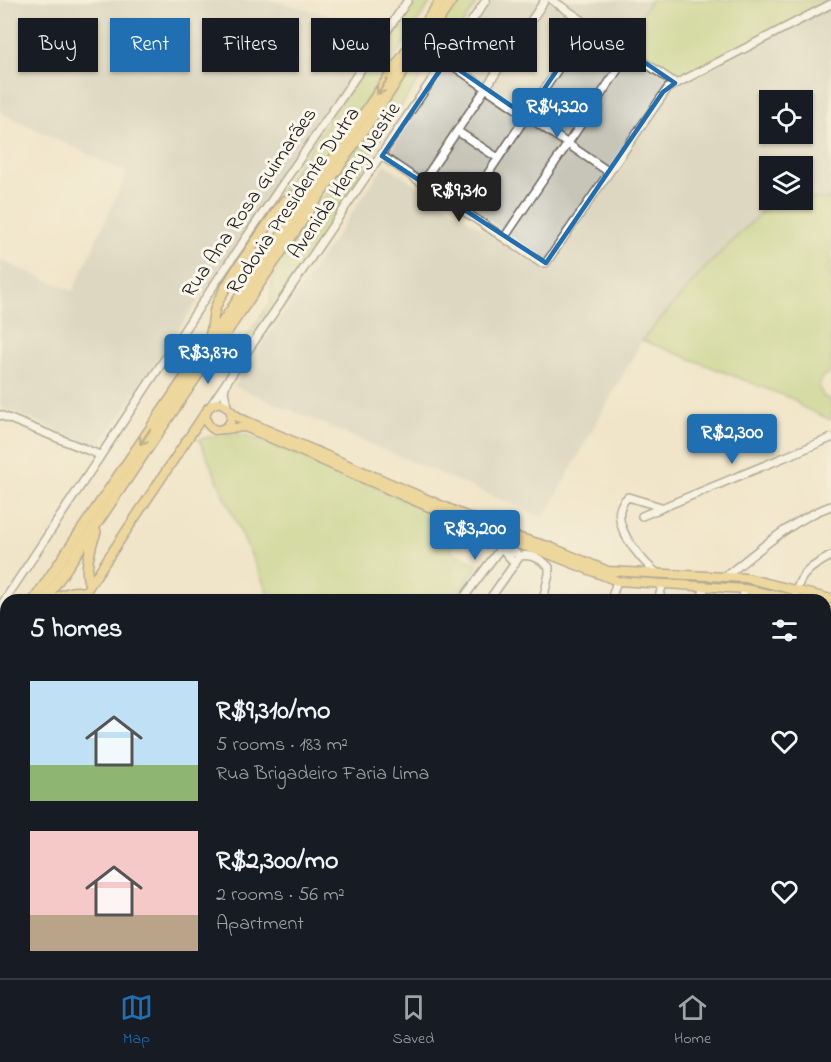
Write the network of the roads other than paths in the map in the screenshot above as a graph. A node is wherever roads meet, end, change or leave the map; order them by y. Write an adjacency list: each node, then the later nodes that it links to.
1 (408, 0): 35 (street, Rua Ana Rosa Guimarães)
2 (452, 0): 36 (highway, Rodovia Presidente Dutra)
3 (486, 0): 8 (street, Avenida Henry Nestie)
4 (545, 0): 16 (street)
5 (552, 0): 9 (street)
6 (440, 1): 20 (highway, Rodovia Presidente Dutra, one-way to 20)
7 (831, 4): 15 (street)
8 (474, 18)
9 (579, 18)
10 (646, 64): 15 (street)
11 (439, 72): 21 (street, Avenida Henry Nestie)
12 (462, 72): 16 (street)
13 (556, 72): 17 (street)
14 (616, 72): 19 (street)
15 (675, 83): 23 (street)
16 (486, 88): 17 (street); 18 (street)
17 (526, 116): 19 (street); 22 (street)
18 (457, 131): 22 (street); 24 (street)
19 (568, 144): 23 (street); 26 (street)
20 (336, 156): 27 (highway, Rodovia Presidente Dutra); 27 (highway)
21 (382, 156): 24 (street); 28 (street, Avenida Henry Nestie)
22 (498, 158): 25 (street)
23 (609, 172): 26 (street)
24 (422, 183): 25 (street)
25 (463, 211): 26 (street)
26 (504, 238)
27 (203, 351): 56 (highway, Rodovia Presidente Dutra, one-way to 56)
28 (228, 379): 29 (street, Avenida Henry Nestie); 30 (street)
29 (208, 409): 30 (main road); 32 (main road); 34 (main road)
30 (229, 409): 32 (main road); 40 (main road)
31 (0, 415): 35 (street)
32 (220, 429): 34 (main road); 40 (main road)
33 (831, 438): 38 (street)
34 (188, 439): 51 (main road)
35 (100, 455): 55 (street, Rua Ana Rosa Guimarães)
36 (108, 506): 51 (highway); 57 (highway, Rodovia Presidente Dutra)
37 (831, 506): 43 (street)
38 (661, 507): 39 (street); 45 (street)
39 (642, 516)
40 (505, 542): 41 (street); 44 (street); 46 (main road); 50 (main road); 61 (street)
41 (520, 556): 44 (street); 63 (street)
42 (831, 556): 70 (street)
43 (744, 562): 48 (street); 49 (street)
44 (515, 564): 62 (street)
45 (648, 565): 46 (street); 47 (street)
46 (631, 573): 47 (main road); 50 (main road)
47 (661, 573): 48 (main road); 52 (main road)
48 (725, 578): 49 (main road)
49 (746, 578): 69 (main road)
50 (616, 581): 52 (main road); 64 (street)
51 (90, 584): 60 (main road)
52 (663, 584): 53 (main road); 65 (street)
53 (705, 586): 54 (main road); 66 (street)
54 (745, 589): 67 (street); 68 (main road)
55 (9, 594)
56 (38, 594)
57 (49, 594)
58 (65, 594): 59 (highway)
59 (82, 594)
60 (84, 594)
61 (466, 594)
62 (493, 594)
63 (544, 594)
64 (613, 594)
65 (660, 594)
66 (703, 594)
67 (744, 594)
68 (767, 594)
69 (789, 594)
70 (798, 594)

